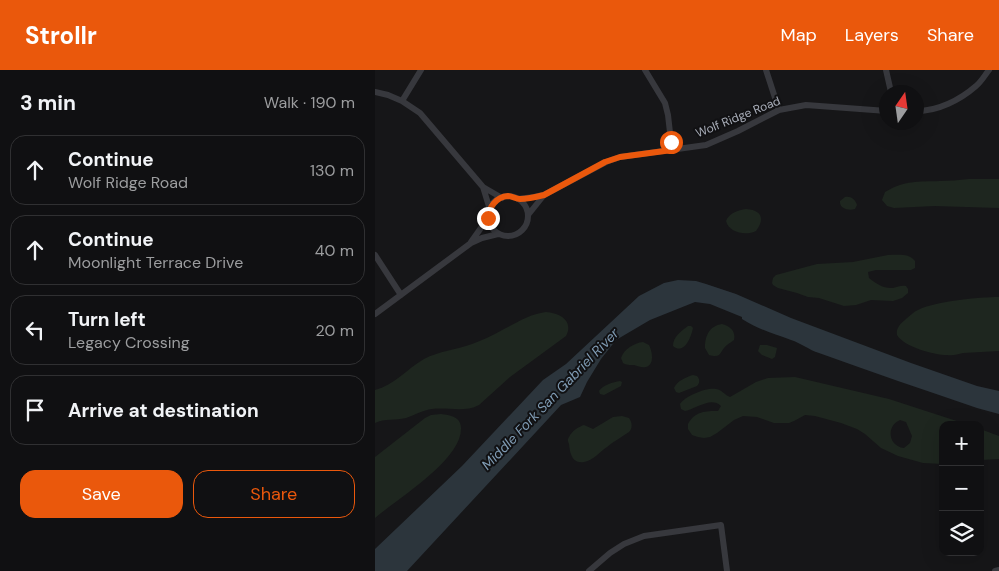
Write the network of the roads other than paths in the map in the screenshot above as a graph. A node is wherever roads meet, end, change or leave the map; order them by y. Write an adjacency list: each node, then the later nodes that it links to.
1 (421, 70): 8 (street)
2 (645, 70): 12 (street)
3 (767, 70): 9 (street)
4 (886, 70): 6 (street)
5 (989, 70): 11 (street)
6 (889, 85)
7 (375, 92): 8 (street)
8 (402, 101): 13 (street)
9 (779, 110): 10 (street, Wolf Ridge Road); 12 (street, Wolf Ridge Road)
10 (879, 110)
11 (924, 111)
12 (672, 150): 14 (street, Wolf Ridge Road)
13 (483, 187): 15 (street); 17 (street)
14 (544, 195): 16 (street); 18 (street, Wolf Ridge Road)
15 (502, 198): 16 (street); 17 (street)
16 (518, 199): 18 (street)
17 (489, 210): 19 (street)
18 (528, 215): 20 (street)
19 (488, 218): 20 (street); 21 (street)
20 (498, 234): 21 (street)
21 (471, 243): 23 (street)
22 (375, 255): 23 (street)
23 (401, 295): 24 (street)
24 (375, 314)
25 (589, 571): 26 (street)
26 (727, 571)

